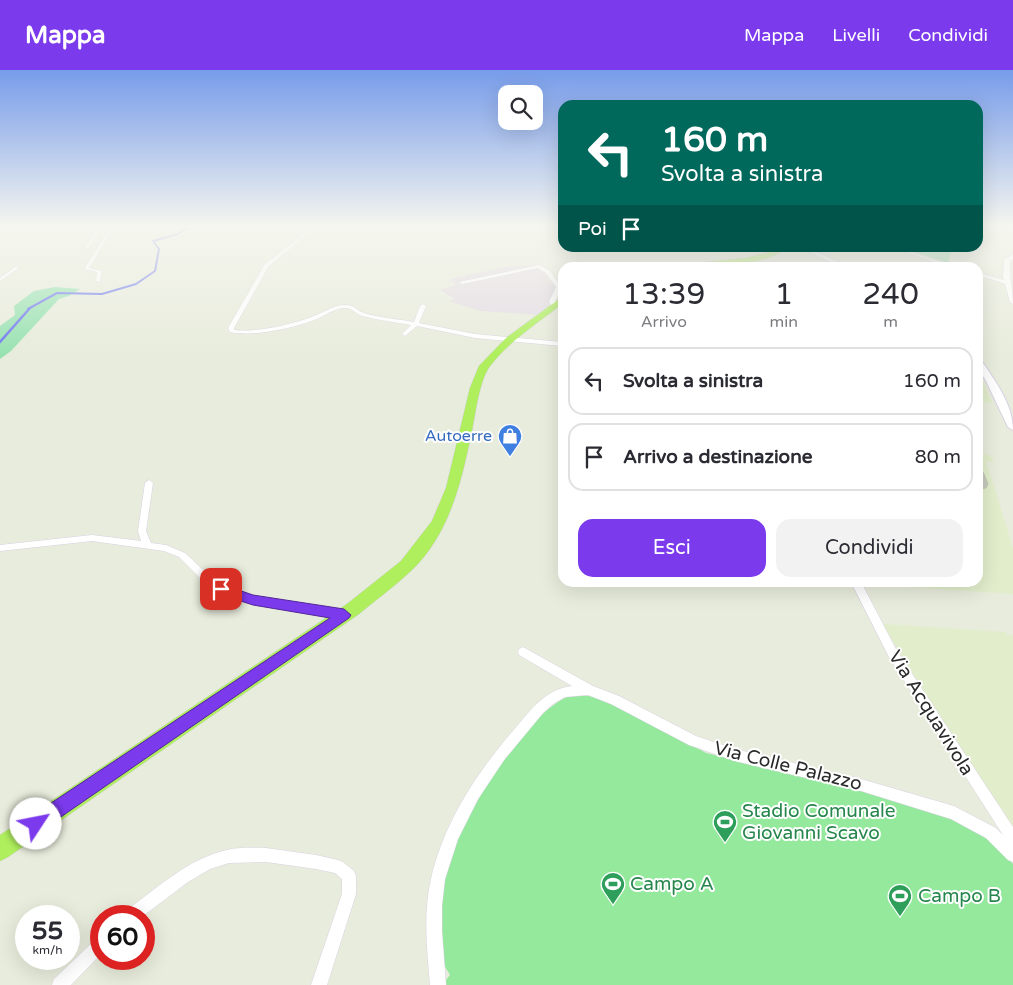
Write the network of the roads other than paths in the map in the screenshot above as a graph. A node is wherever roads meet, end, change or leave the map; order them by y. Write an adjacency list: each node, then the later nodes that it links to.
1 (16, 269): 8 (street)
2 (86, 269): 9 (street)
3 (264, 269): 18 (street)
4 (526, 269): 10 (street)
5 (543, 269): 12 (street)
6 (1006, 269): 11 (street)
7 (983, 275): 11 (street)
8 (0, 280)
9 (98, 281)
10 (462, 282)
11 (1006, 282): 14 (street)
12 (558, 286)
13 (558, 293): 15 (street)
14 (1013, 302)
15 (558, 303)
16 (558, 304): 20 (main road)
17 (423, 306): 18 (street)
18 (416, 324): 19 (street); 20 (street)
19 (405, 334)
20 (510, 340): 21 (street); 28 (main road)
21 (558, 344)
22 (983, 369): 23 (main road)
23 (1013, 427)
24 (149, 483): 25 (street)
25 (147, 545): 26 (street); 28 (street)
26 (0, 548)
27 (859, 587): 31 (street, Via Acquavivola)
28 (344, 615): 32 (main road)
29 (523, 652): 30 (street, Via Colle Palazzo)
30 (588, 690): 33 (street, Via Colle Palazzo); 38 (street, Via Colle Palazzo)
31 (1013, 839)
32 (0, 849)
33 (1013, 855)
34 (145, 905): 37 (street)
35 (90, 955): 36 (street)
36 (60, 985)
37 (319, 985)
38 (438, 985)

